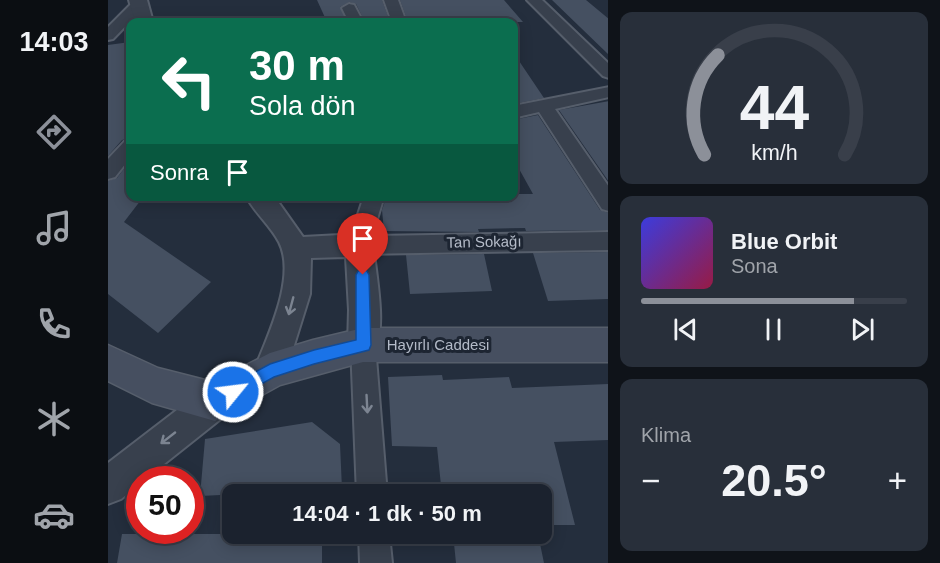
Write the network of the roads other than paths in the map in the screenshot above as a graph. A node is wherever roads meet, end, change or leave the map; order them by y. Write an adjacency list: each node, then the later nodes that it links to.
1 (391, 0): 7 (street)
2 (534, 0): 9 (street)
3 (138, 2): 5 (street); 8 (street)
4 (349, 8): 6 (street)
5 (143, 18)
6 (354, 18)
7 (398, 18)
8 (108, 36)
9 (608, 72)
10 (608, 92): 11 (street)
11 (544, 106): 12 (street); 17 (street)
12 (518, 111)
13 (126, 151): 14 (street)
14 (108, 172)
15 (262, 201): 20 (street)
16 (372, 201): 19 (street)
17 (608, 202)
18 (608, 241): 19 (street, Tan Sokağı)
19 (359, 245): 20 (street); 21 (street)
20 (296, 248): 24 (street, one-way to 24)
21 (363, 345): 22 (main road, Hayırlı Caddesi); 24 (main road, Hayırlı Caddesi); 26 (street, one-way to 26)
22 (608, 345)
23 (108, 362): 25 (main road)
24 (270, 372): 25 (main road, Hayırlı Caddesi)
25 (214, 402): 27 (street, one-way to 27)
26 (371, 484)
27 (108, 486)
28 (375, 544): 29 (street)
29 (376, 563)

